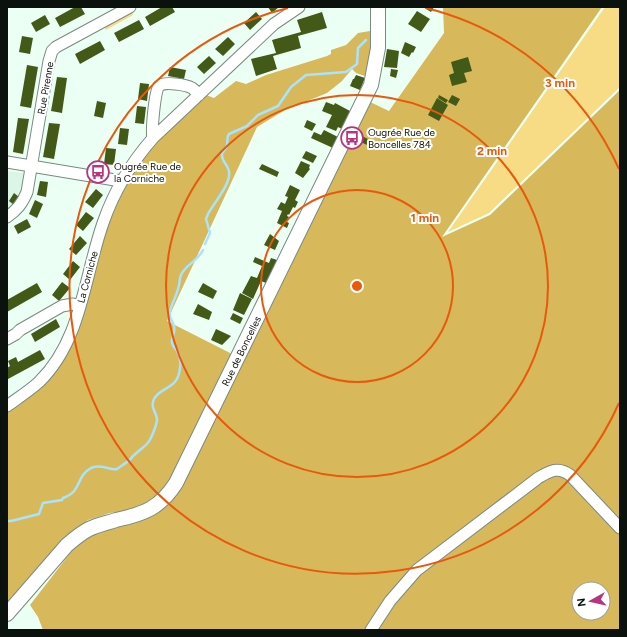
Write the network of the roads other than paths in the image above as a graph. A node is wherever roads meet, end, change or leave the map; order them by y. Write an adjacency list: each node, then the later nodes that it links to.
1 (130, 7): 7 (street, Rue Pirenne)
2 (299, 7): 4 (street, La Corniche)
3 (377, 9): 14 (main road, Rue de Boncelles)
4 (199, 95): 5 (street, La Corniche); 5 (street)
5 (153, 138): 8 (street, La Corniche)
6 (7, 162): 7 (street)
7 (32, 166): 8 (street); 9 (street)
8 (121, 181): 10 (street, La Corniche)
9 (7, 217)
10 (80, 306): 11 (street); 12 (street, La Corniche)
11 (7, 339)
12 (7, 406)
13 (620, 528): 15 (street)
14 (7, 614)
15 (371, 630)

